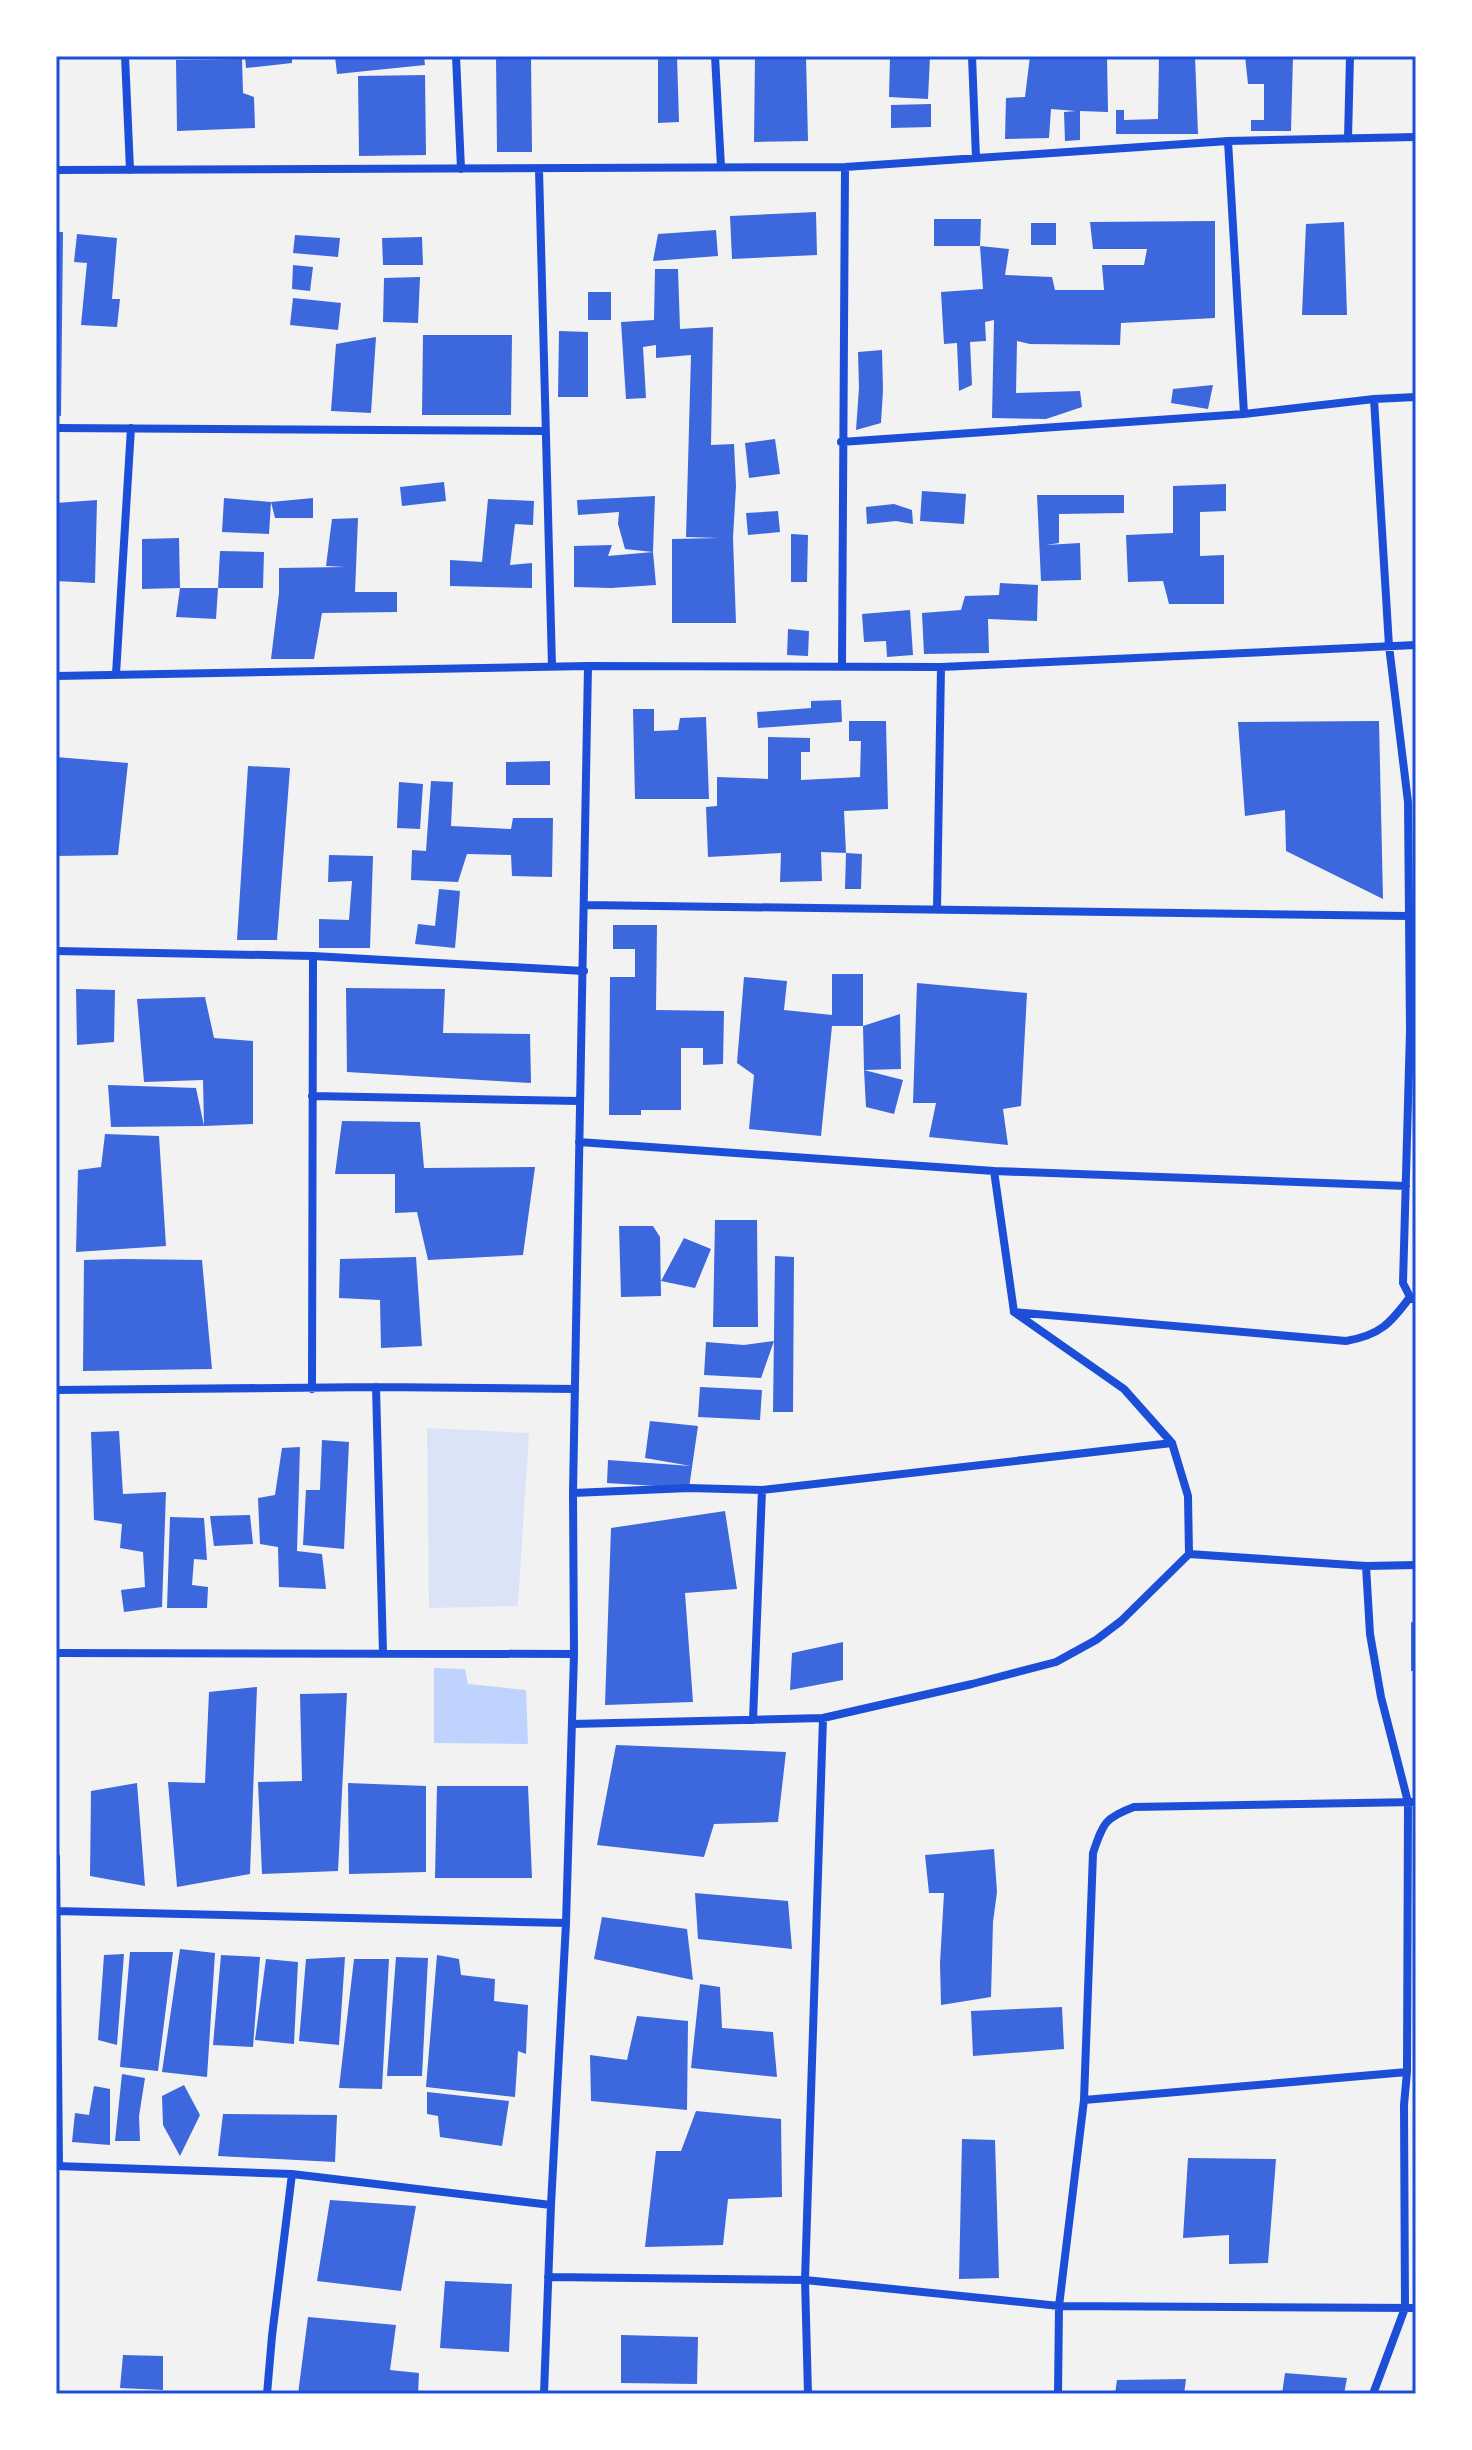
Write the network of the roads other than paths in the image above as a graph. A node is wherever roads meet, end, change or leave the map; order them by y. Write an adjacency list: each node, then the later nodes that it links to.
1 (125, 56): 15 (street)
2 (456, 56): 12 (street)
3 (715, 56): 10 (street)
4 (972, 56): 9 (street)
5 (1350, 56): 7 (street)
6 (1416, 137): 7 (street)
7 (1348, 139): 8 (street)
8 (1228, 141): 9 (street); 18 (street)
9 (976, 158): 11 (street)
10 (721, 167): 11 (street); 13 (street)
11 (845, 167): 22 (street)
12 (461, 169): 13 (street); 15 (street)
13 (539, 169): 21 (street)
14 (56, 170): 15 (street)
15 (130, 170)
16 (1416, 397): 17 (street)
17 (1374, 399): 18 (street); 24 (street)
18 (1244, 414): 22 (street)
19 (56, 428): 20 (street)
20 (131, 428): 21 (street); 29 (street)
21 (544, 431): 26 (street)
22 (841, 442): 25 (street)
23 (1416, 645): 24 (street)
24 (1389, 646): 28 (street); 31 (street)
25 (842, 665): 27 (street); 28 (street)
26 (552, 666): 27 (street); 29 (street)
27 (588, 666): 32 (street)
28 (941, 667): 33 (street)
29 (116, 674): 30 (street)
30 (56, 676)
31 (1412, 802): 34 (street)
32 (585, 905): 33 (street); 37 (street)
33 (937, 909): 34 (street)
34 (1408, 916): 38 (street)
35 (56, 951): 36 (street)
36 (313, 956): 37 (street); 39 (street)
37 (584, 971): 40 (street)
38 (1413, 1031): 43 (street)
39 (312, 1096): 40 (street); 47 (street)
40 (579, 1101): 41 (street)
41 (579, 1142): 42 (street); 48 (street)
42 (994, 1171): 43 (street); 45 (street)
43 (1406, 1186): 44 (street)
44 (1413, 1298): 45 (street)
45 (1014, 1312): 50 (street)
46 (376, 1387): 47 (street); 48 (street); 57 (street)
47 (312, 1389): 49 (street)
48 (575, 1389): 52 (street)
49 (56, 1390)
50 (1172, 1443): 51 (street); 53 (street)
51 (762, 1490): 52 (street); 60 (street)
52 (573, 1493): 58 (street)
53 (1189, 1554): 55 (street); 59 (street)
54 (1416, 1565): 55 (street)
55 (1366, 1566): 62 (street)
56 (56, 1653): 57 (street)
57 (383, 1653): 58 (street)
58 (574, 1654): 61 (street)
59 (823, 1718): 60 (street); 74 (street)
60 (753, 1720): 61 (street)
61 (572, 1724): 65 (street)
62 (1412, 1802): 66 (street); 67 (street)
63 (56, 1857): 64 (street)
64 (57, 1911): 65 (street); 70 (street)
65 (566, 1923): 72 (street)
66 (1407, 2072): 67 (street); 69 (street)
67 (1084, 2100): 75 (street)
68 (1416, 2104): 69 (street)
69 (1404, 2105): 76 (street)
70 (57, 2166): 71 (street)
71 (292, 2174): 72 (street); 78 (street)
72 (551, 2205): 73 (street)
73 (548, 2277): 74 (street); 79 (street)
74 (805, 2280): 75 (street); 80 (street)
75 (1059, 2306): 76 (street); 81 (street)
76 (1405, 2308): 77 (street); 82 (street)
77 (1416, 2308)
78 (267, 2394)
79 (544, 2394)
80 (808, 2394)
81 (1058, 2394)
82 (1373, 2394)

